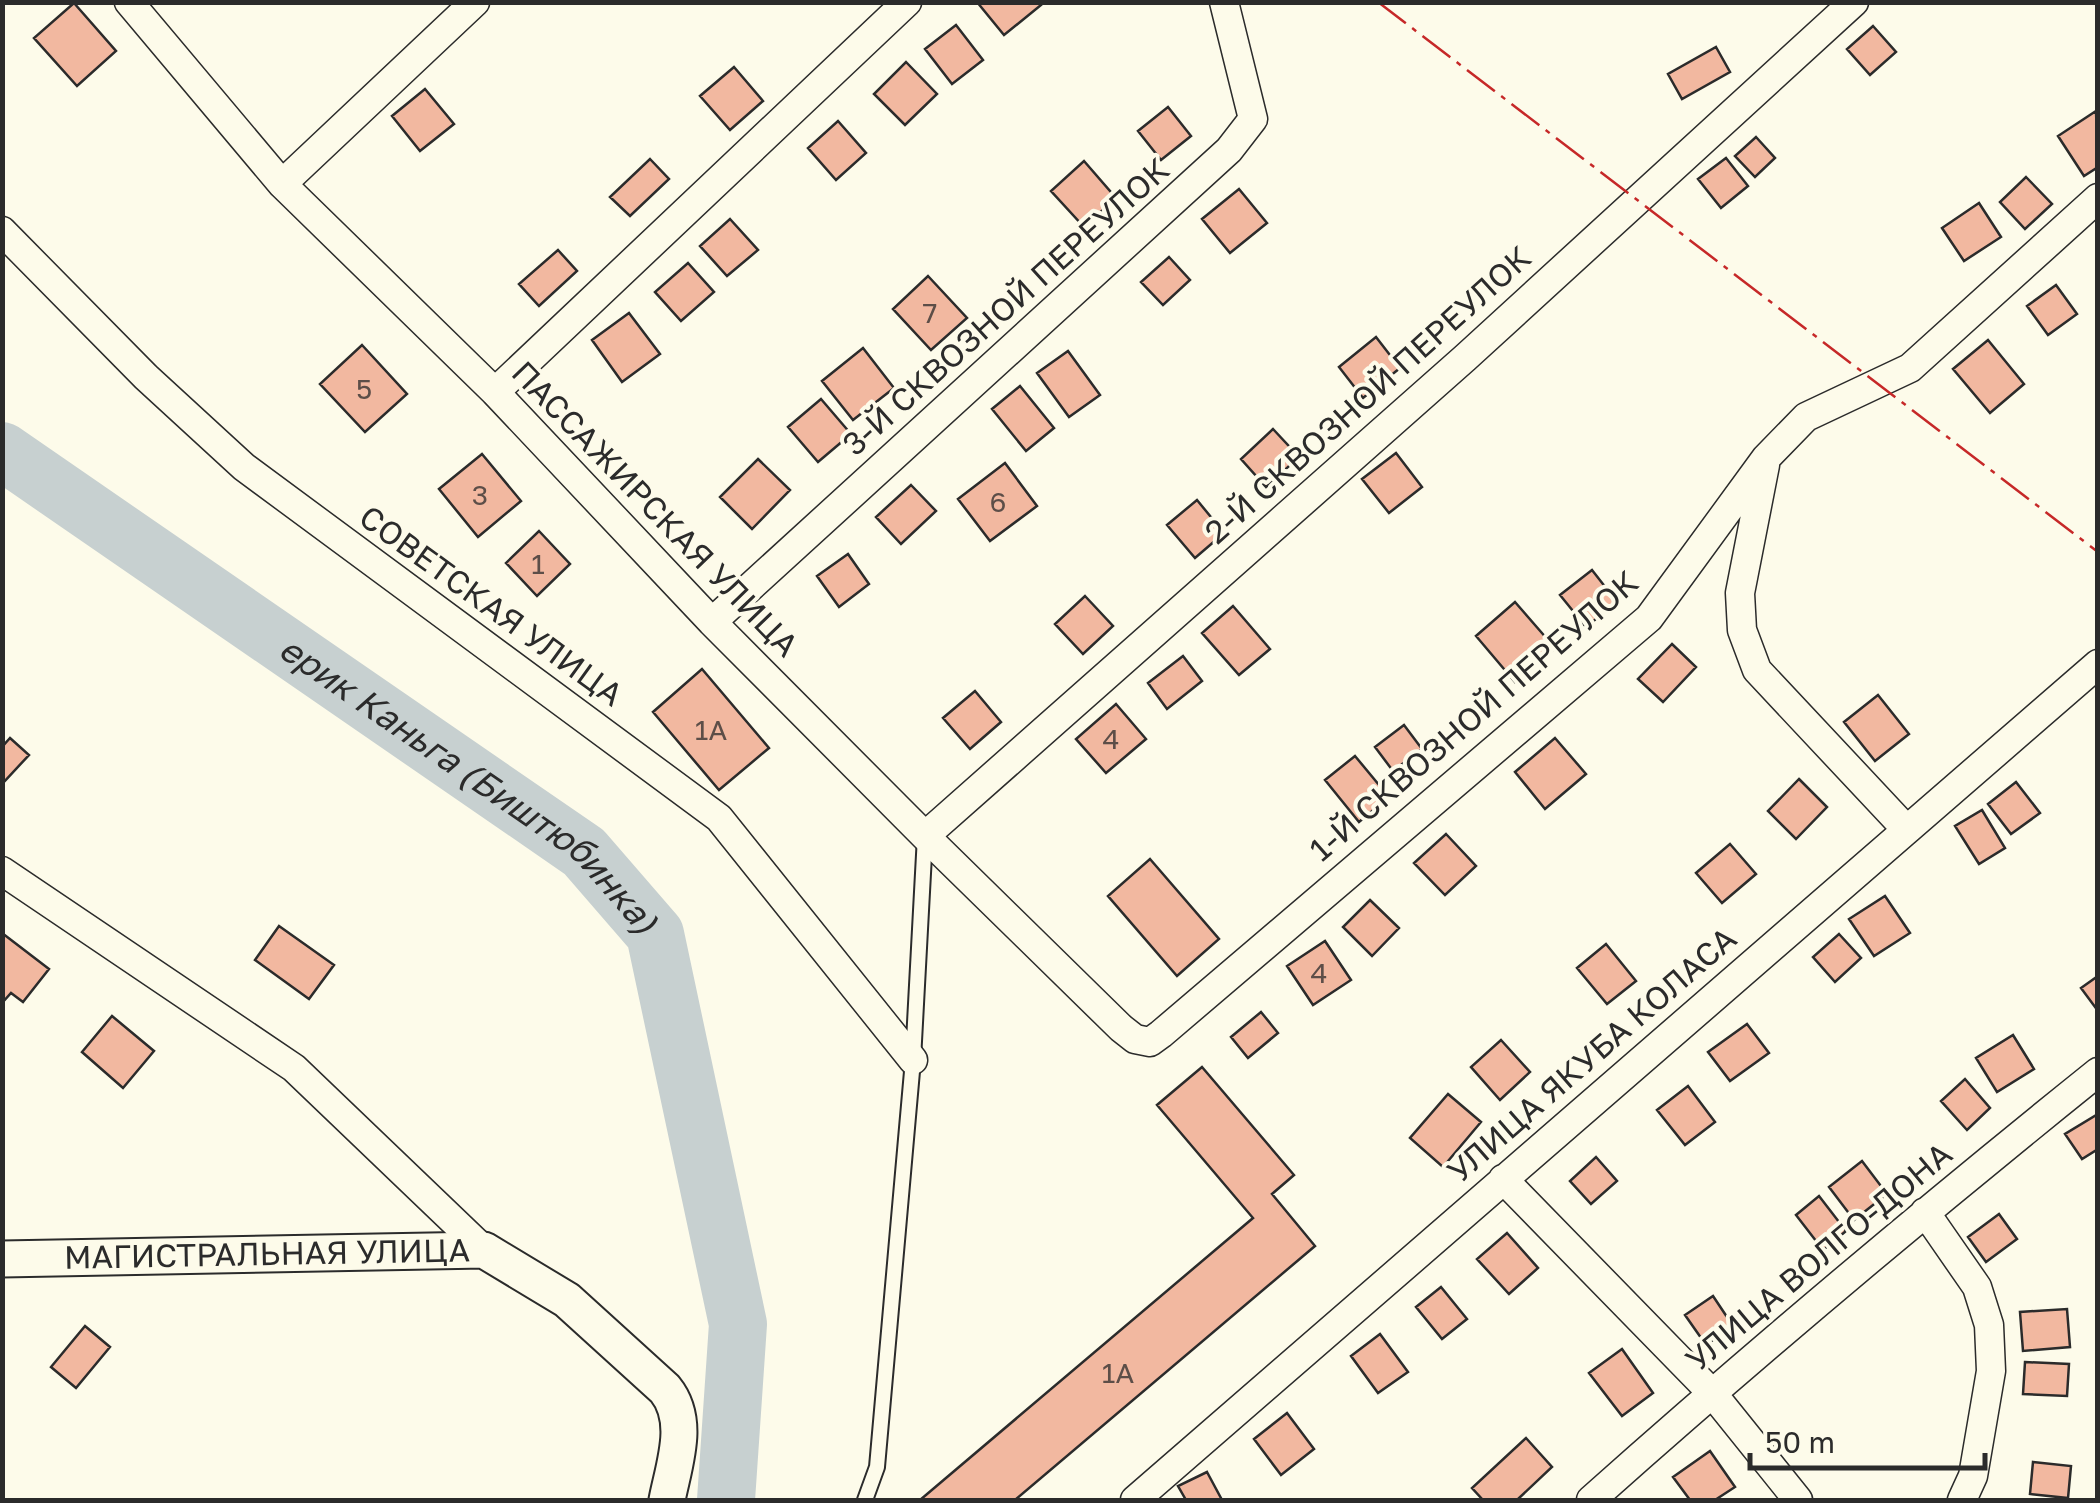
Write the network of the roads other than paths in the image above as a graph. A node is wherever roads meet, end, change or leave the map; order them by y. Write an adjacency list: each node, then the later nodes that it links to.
1 (129, 2): 6 (street, ПАССАЖИРСКАЯ УЛИЦА)
2 (474, 2): 6 (street)
3 (907, 2): 9 (street)
4 (1224, 2): 11 (street, 3-Й СКВОЗНОЙ ПЕРЕУЛОК)
5 (1854, 2): 14 (street, 2-Й СКВОЗНОЙ ПЕРЕУЛОК)
6 (282, 184): 9 (street, ПАССАЖИРСКАЯ УЛИЦА)
7 (2098, 198): 10 (street, 1-Й СКВОЗНОЙ ПЕРЕУЛОК)
8 (2, 231): 17 (street, СОВЕТСКАЯ УЛИЦА)
9 (495, 392): 11 (street, ПАССАЖИРСКАЯ УЛИЦА)
10 (1766, 458): 13 (street); 16 (street, 1-Й СКВОЗНОЙ ПЕРЕУЛОК)
11 (712, 622): 14 (street, ПАССАЖИРСКАЯ УЛИЦА)
12 (2098, 664): 13 (street, УЛИЦА ЯКУБА КОЛАСА)
13 (1906, 829): 19 (street, УЛИЦА ЯКУБА КОЛАСА)
14 (924, 836): 16 (street, ПАССАЖИРСКАЯ УЛИЦА); 17 (lane)
15 (2, 871): 21 (street)
16 (1150, 1042)
17 (913, 1060): 25 (lane)
18 (2098, 1072): 20 (street, УЛИЦА ВОЛГО-ДОНА)
19 (1503, 1179): 23 (street); 26 (street, УЛИЦА ЯКУБА КОЛАСА)
20 (1924, 1212): 23 (street, УЛИЦА ВОЛГО-ДОНА); 29 (street)
21 (484, 1250): 22 (street, МАГИСТРАЛЬНАЯ УЛИЦА); 24 (street, МАГИСТРАЛЬНАЯ УЛИЦА)
22 (2, 1260)
23 (1712, 1393): 27 (street, УЛИЦА ВОЛГО-ДОНА); 28 (street)
24 (667, 1500)
25 (864, 1500)
26 (1134, 1500)
27 (1590, 1500)
28 (1798, 1500)
29 (1962, 1500)

